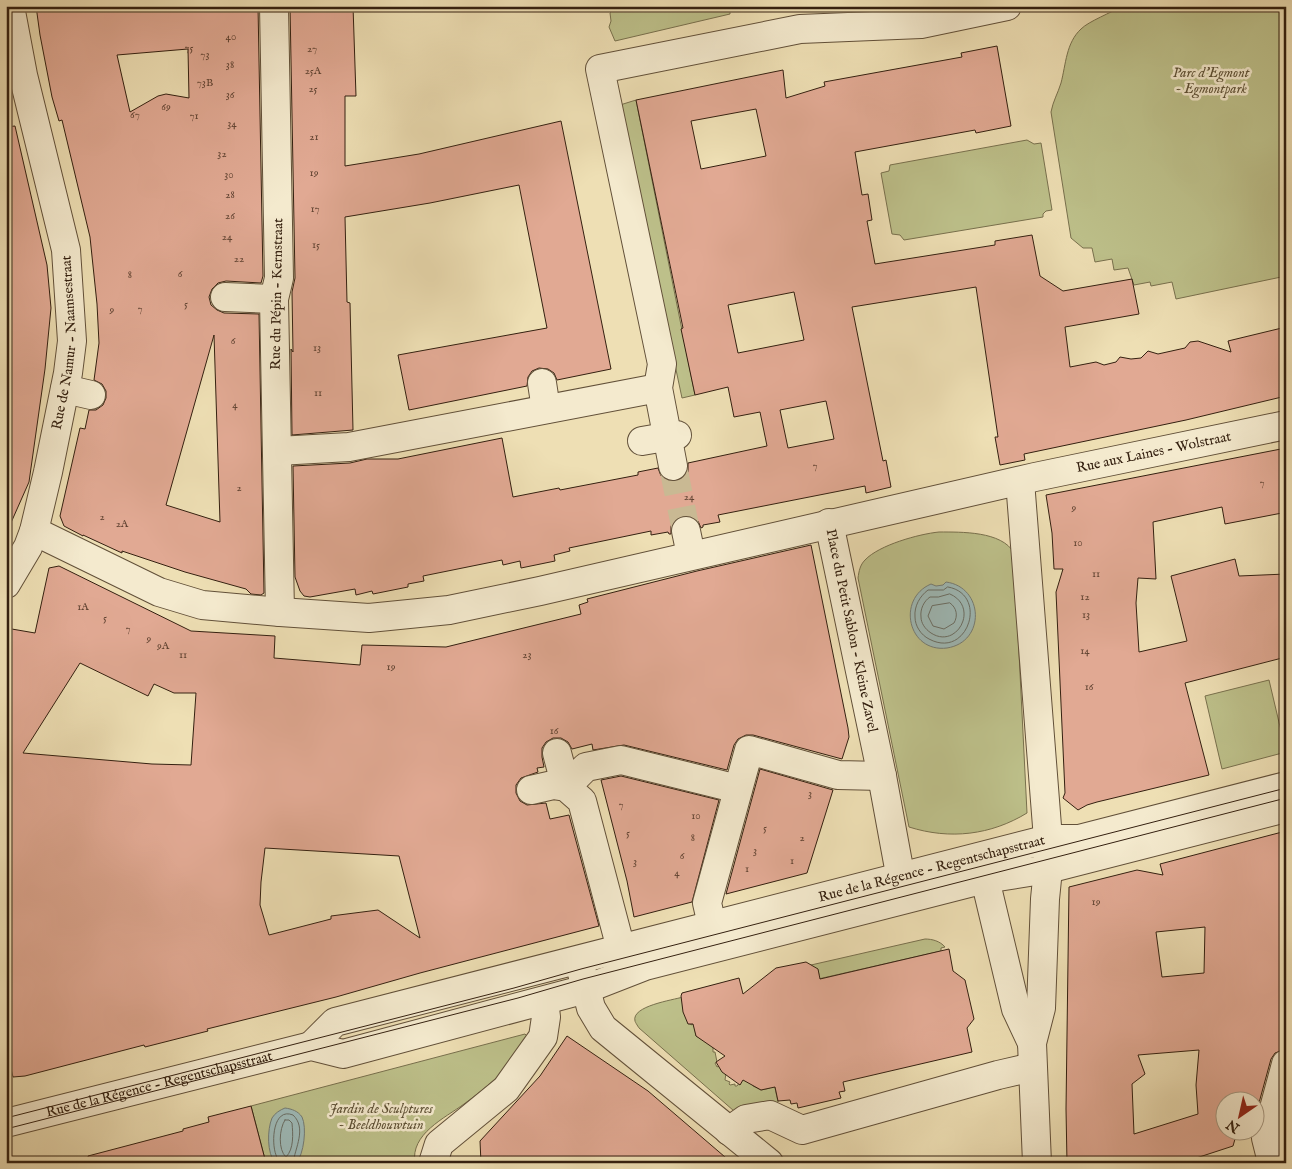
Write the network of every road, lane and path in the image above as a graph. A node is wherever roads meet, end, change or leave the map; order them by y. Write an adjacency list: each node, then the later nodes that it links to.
1 (10, 6): 7 (street, Rue de Namur - Naamsestraat)
2 (274, 6): 5 (street, Rue du Pépin - Kernstraat)
3 (1007, 6): 6 (street)
4 (225, 297): 5 (street)
5 (274, 299): 10 (street, Rue du Pépin - Kernstraat)
6 (658, 388): 10 (street); 11 (street)
7 (65, 389): 8 (street); 14 (street, Rue de Namur - Naamsestraat)
8 (92, 395)
9 (1286, 425): 12 (street, Rue aux Laines - Wolstraat)
10 (278, 451): 16 (street, Rue du Pépin - Kernstraat)
11 (673, 466)
12 (1020, 481): 13 (street, Place du Petit Sablon - Kleine Zavel); 24 (street)
13 (828, 523): 16 (street); 18 (street, Place du Petit Sablon - Kleine Zavel)
14 (34, 531): 15 (street, Rue de Namur - Naamsestraat); 16 (street)
15 (6, 584)
16 (280, 612)
17 (557, 753): 20 (street)
18 (882, 776): 21 (street); 28 (street, Place du Petit Sablon - Kleine Zavel)
19 (1286, 786): 24 (street, Rue de la Régence - Regentschapsstraat)
20 (566, 787): 21 (street); 22 (street); 30 (street)
21 (738, 789): 29 (street)
22 (531, 790)
23 (1286, 808): 26 (street, Rue de la Régence - Regentschapsstraat)
24 (1048, 838): 25 (street, Rue de la Régence - Regentschapsstraat); 26 (street)
25 (960, 861): 27 (street); 28 (street, Rue de la Régence - Regentschapsstraat)
26 (1048, 869): 27 (street, Rue de la Régence - Regentschapsstraat); 35 (street)
27 (985, 879): 28 (street, Rue de la Régence - Regentschapsstraat); 35 (street)
28 (906, 888): 29 (street, Rue de la Régence - Regentschapsstraat); 32 (street, Rue de la Régence - Regentschapsstraat)
29 (712, 925): 30 (street, Rue de la Régence - Regentschapsstraat)
30 (622, 950): 31 (street, Rue de la Régence - Regentschapsstraat)
31 (579, 961): 32 (street); 34 (street, Rue de la Régence - Regentschapsstraat)
32 (586, 990): 33 (street, Rue de la Régence - Regentschapsstraat); 38 (street)
33 (544, 1001): 34 (street, Rue de la Régence - Regentschapsstraat); 40 (street)
34 (311, 1046): 37 (street, Rue de la Régence - Regentschapsstraat)
35 (1032, 1056): 38 (street); 42 (street)
36 (1286, 1064): 39 (street)
37 (6, 1123)
38 (729, 1131): 41 (street)
39 (1271, 1158)
40 (432, 1163)
41 (769, 1163)
42 (1037, 1163)

